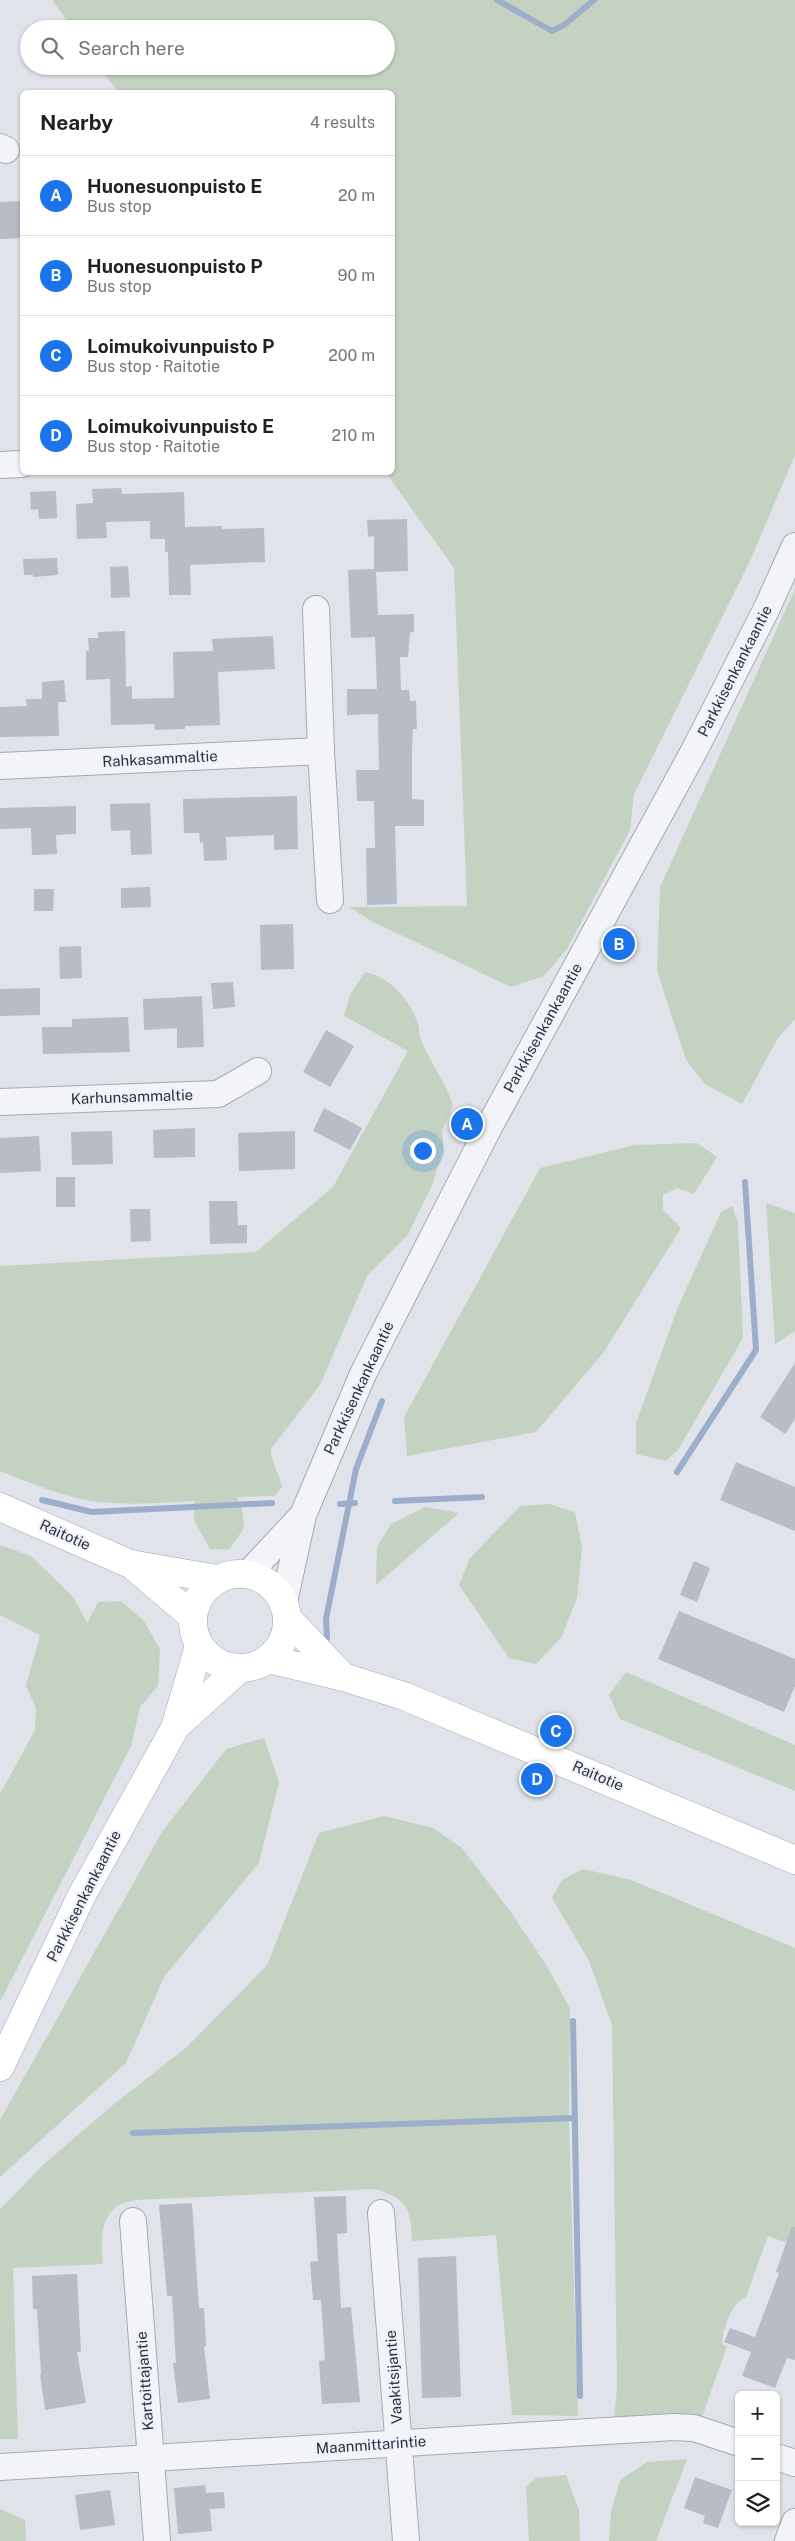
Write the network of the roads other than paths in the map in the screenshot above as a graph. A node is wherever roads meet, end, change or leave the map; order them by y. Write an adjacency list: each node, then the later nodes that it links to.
1 (20, 464): 2 (street)
2 (0, 465)
3 (795, 546): 11 (street, Parkkisenkankaantie)
4 (316, 609): 5 (street)
5 (321, 751): 6 (street, Rahkasammaltie); 7 (street)
6 (0, 766)
7 (330, 900)
8 (258, 1071): 9 (street, Karhunsammaltie)
9 (0, 1102)
10 (0, 1507): 12 (main road, Raitotie)
11 (303, 1515): 13 (street, Parkkisenkankaantie); 15 (street, Parkkisenkankaantie)
12 (130, 1564): 14 (main road, Raitotie); 16 (main road, Raitotie)
13 (248, 1574): 14 (main road); 15 (main road)
14 (217, 1579): 16 (main road)
15 (286, 1610): 18 (main road); 20 (main road, Raitotie)
16 (192, 1616): 17 (main road)
17 (199, 1646): 19 (main road); 21 (main road, Parkkisenkankaantie)
18 (268, 1659): 19 (main road); 20 (main road, Raitotie)
19 (238, 1669): 21 (main road, Parkkisenkankaantie)
20 (343, 1677): 22 (main road, Raitotie)
21 (175, 1728): 23 (main road, Parkkisenkankaantie)
22 (795, 1860)
23 (0, 2067)
24 (381, 2213): 27 (street, Vaakitsijantie)
25 (133, 2221): 29 (street, Kartoittajantie)
26 (735, 2442): 27 (street, Maanmittarintie)
27 (399, 2443): 29 (street, Maanmittarintie); 34 (street, Vaakitsijantie)
28 (780, 2457): 30 (street)
29 (151, 2459): 31 (street, Maanmittarintie); 33 (street, Kartoittajantie)
30 (795, 2463)
31 (0, 2467)
32 (795, 2522): 35 (street)
33 (157, 2541)
34 (406, 2541)
35 (788, 2541)

